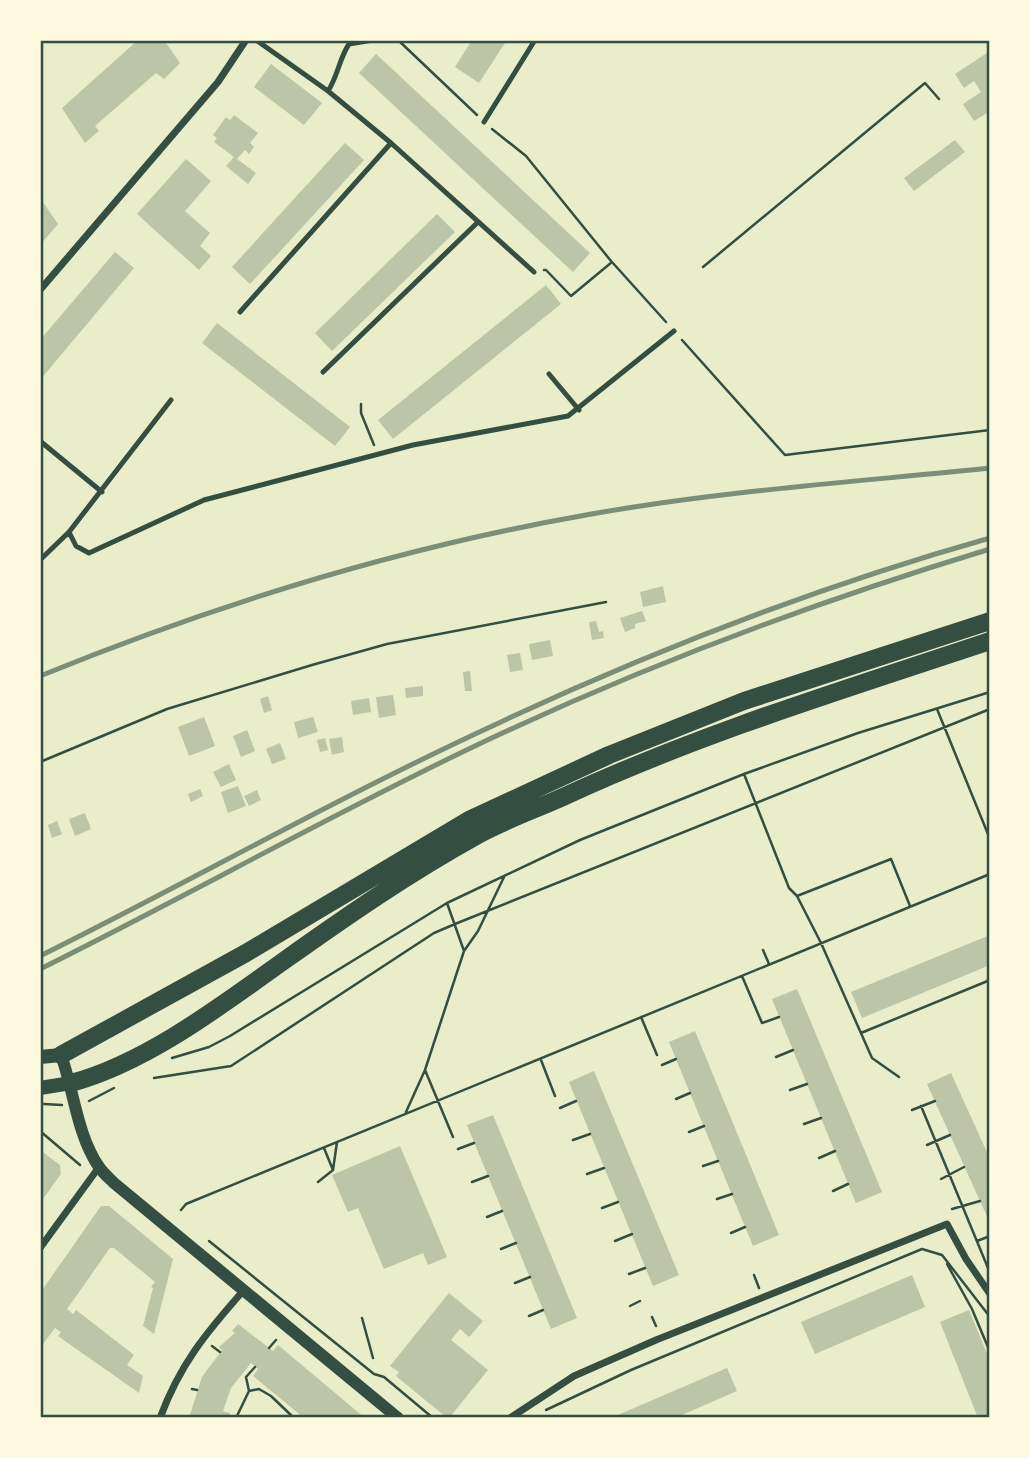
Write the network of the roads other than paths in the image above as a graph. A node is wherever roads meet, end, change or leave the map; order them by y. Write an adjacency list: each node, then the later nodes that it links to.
1 (246, 40): 10 (street)
2 (256, 40): 5 (lane)
3 (373, 40): 5 (lane)
4 (535, 40): 6 (lane)
5 (328, 91): 7 (lane)
6 (484, 121)
7 (391, 142): 8 (lane); 11 (lane)
8 (478, 222): 9 (lane); 13 (lane)
9 (534, 272)
10 (40, 290)
11 (240, 312)
12 (674, 331): 16 (lane)
13 (323, 372)
14 (549, 374): 16 (lane)
15 (171, 400): 18 (lane)
16 (579, 410): 19 (lane)
17 (40, 440): 18 (lane)
18 (102, 492): 19 (lane)
19 (69, 532): 20 (lane)
20 (40, 560)
21 (990, 621): 23 (highway)
22 (990, 641): 25 (highway)
23 (61, 1055): 24 (main road); 25 (street)
24 (40, 1057)
25 (71, 1083): 26 (main road); 27 (street)
26 (40, 1088)
27 (99, 1167): 28 (street); 29 (street)
28 (40, 1248)
29 (243, 1291): 31 (street); 32 (street)
30 (990, 1294): 33 (street)
31 (160, 1418)
32 (398, 1418)
33 (510, 1418)

